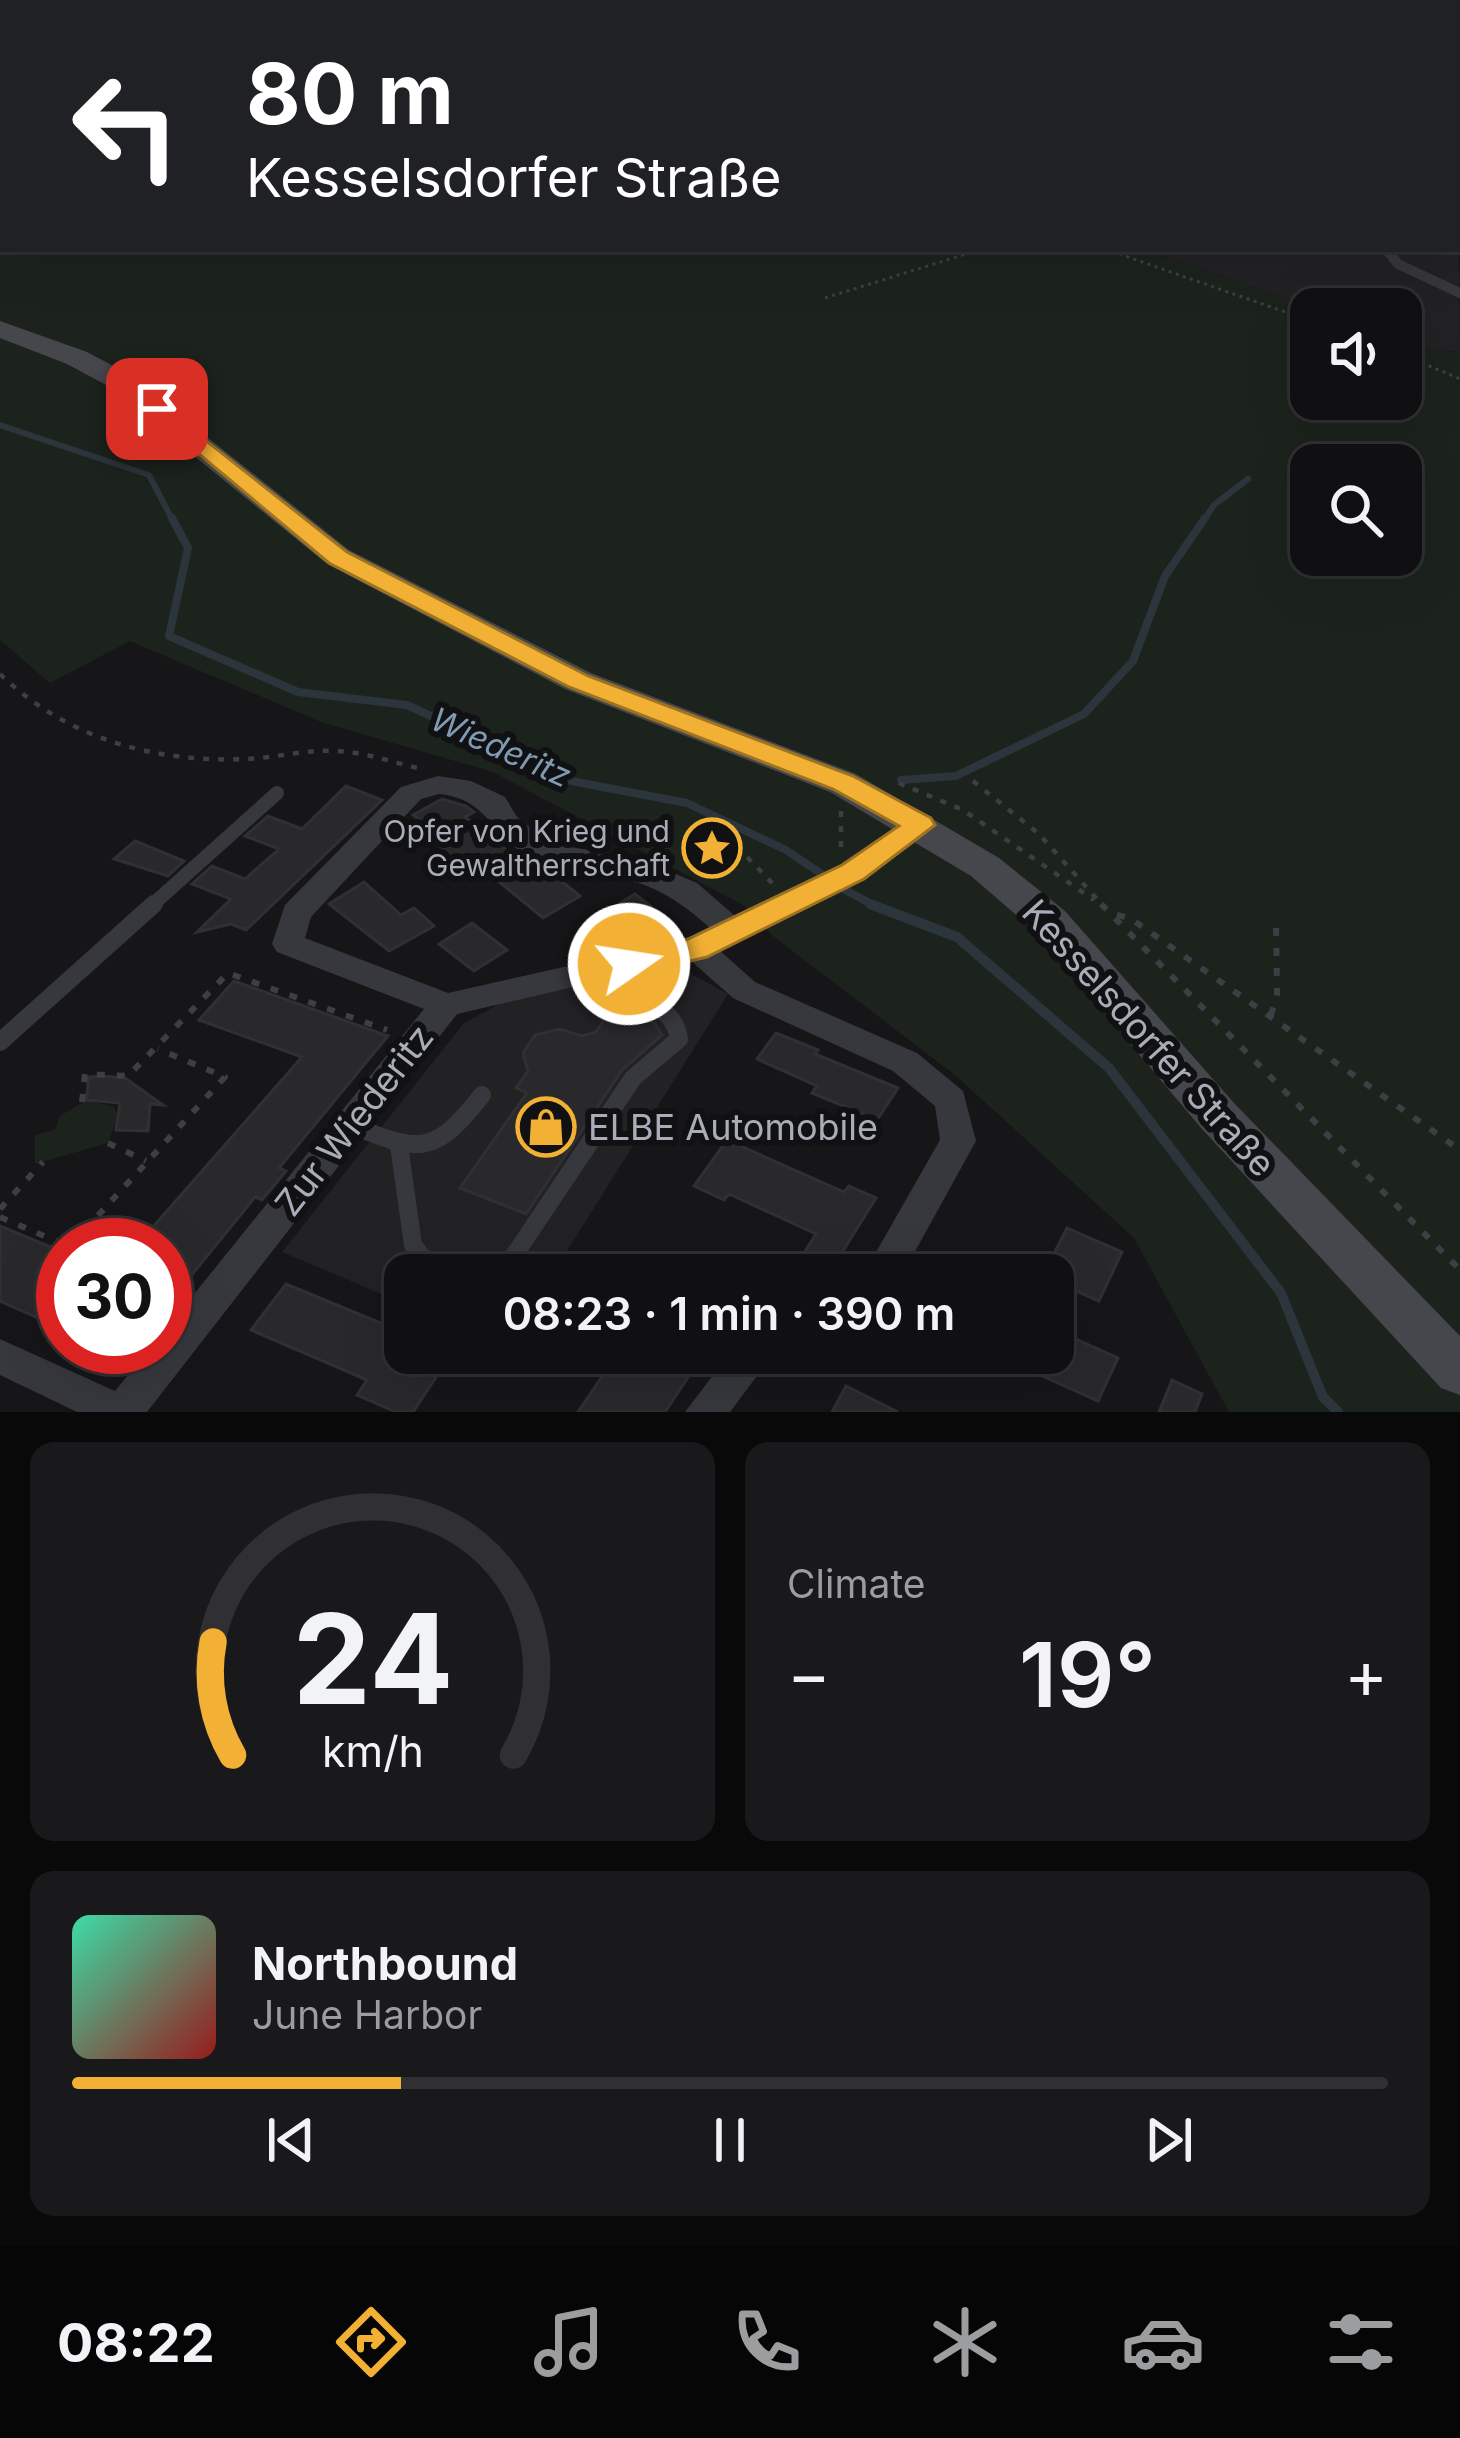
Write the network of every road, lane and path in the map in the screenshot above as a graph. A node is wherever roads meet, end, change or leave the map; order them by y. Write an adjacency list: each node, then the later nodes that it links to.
1 (972, 252): 5 (path)
2 (1114, 252): 6 (path)
3 (1388, 252): 4 (lane)
4 (1460, 292)
5 (825, 298)
6 (1290, 314)
7 (0, 329): 15 (main road, Kesselsdorfer Straße)
8 (1422, 363): 9 (path)
9 (1460, 379)
10 (0, 674): 11 (path)
11 (421, 768)
12 (973, 781): 19 (path)
13 (277, 793): 28 (lane)
14 (847, 802): 17 (path)
15 (932, 812): 17 (street, Zur Wiederitz); 19 (path); 46 (main road, Kesselsdorfer Straße)
16 (707, 837): 18 (path)
17 (846, 866): 22 (street, Zur Wiederitz)
18 (766, 877)
19 (1104, 907): 20 (path)
20 (1112, 914): 26 (path); 44 (path)
21 (1276, 919): 26 (path)
22 (731, 929): 23 (street, Zur Wiederitz); 25 (street)
23 (696, 949): 24 (street, Zur Wiederitz); 43 (street)
24 (596, 971): 25 (street, Zur Wiederitz); 42 (lane)
25 (446, 1005): 27 (street, Zur Wiederitz)
26 (1270, 1015): 35 (path)
27 (417, 1041): 29 (path); 32 (street, Zur Wiederitz)
28 (0, 1042)
29 (156, 1049): 31 (path); 37 (path)
30 (482, 1095): 34 (lane)
31 (82, 1102)
32 (351, 1124): 34 (lane); 48 (street, Zur Wiederitz)
33 (108, 1142): 37 (path)
34 (400, 1145): 41 (lane)
35 (1460, 1150)
36 (43, 1162): 38 (path)
37 (147, 1162): 39 (path)
38 (0, 1213): 40 (path)
39 (94, 1218)
40 (36, 1230)
41 (422, 1254)
42 (515, 1254)
43 (894, 1254)
44 (1460, 1270)
45 (0, 1356): 48 (street, Zur Wiederitz)
46 (1460, 1372)
47 (737, 1374): 49 (street)
48 (120, 1412)
49 (705, 1412)

